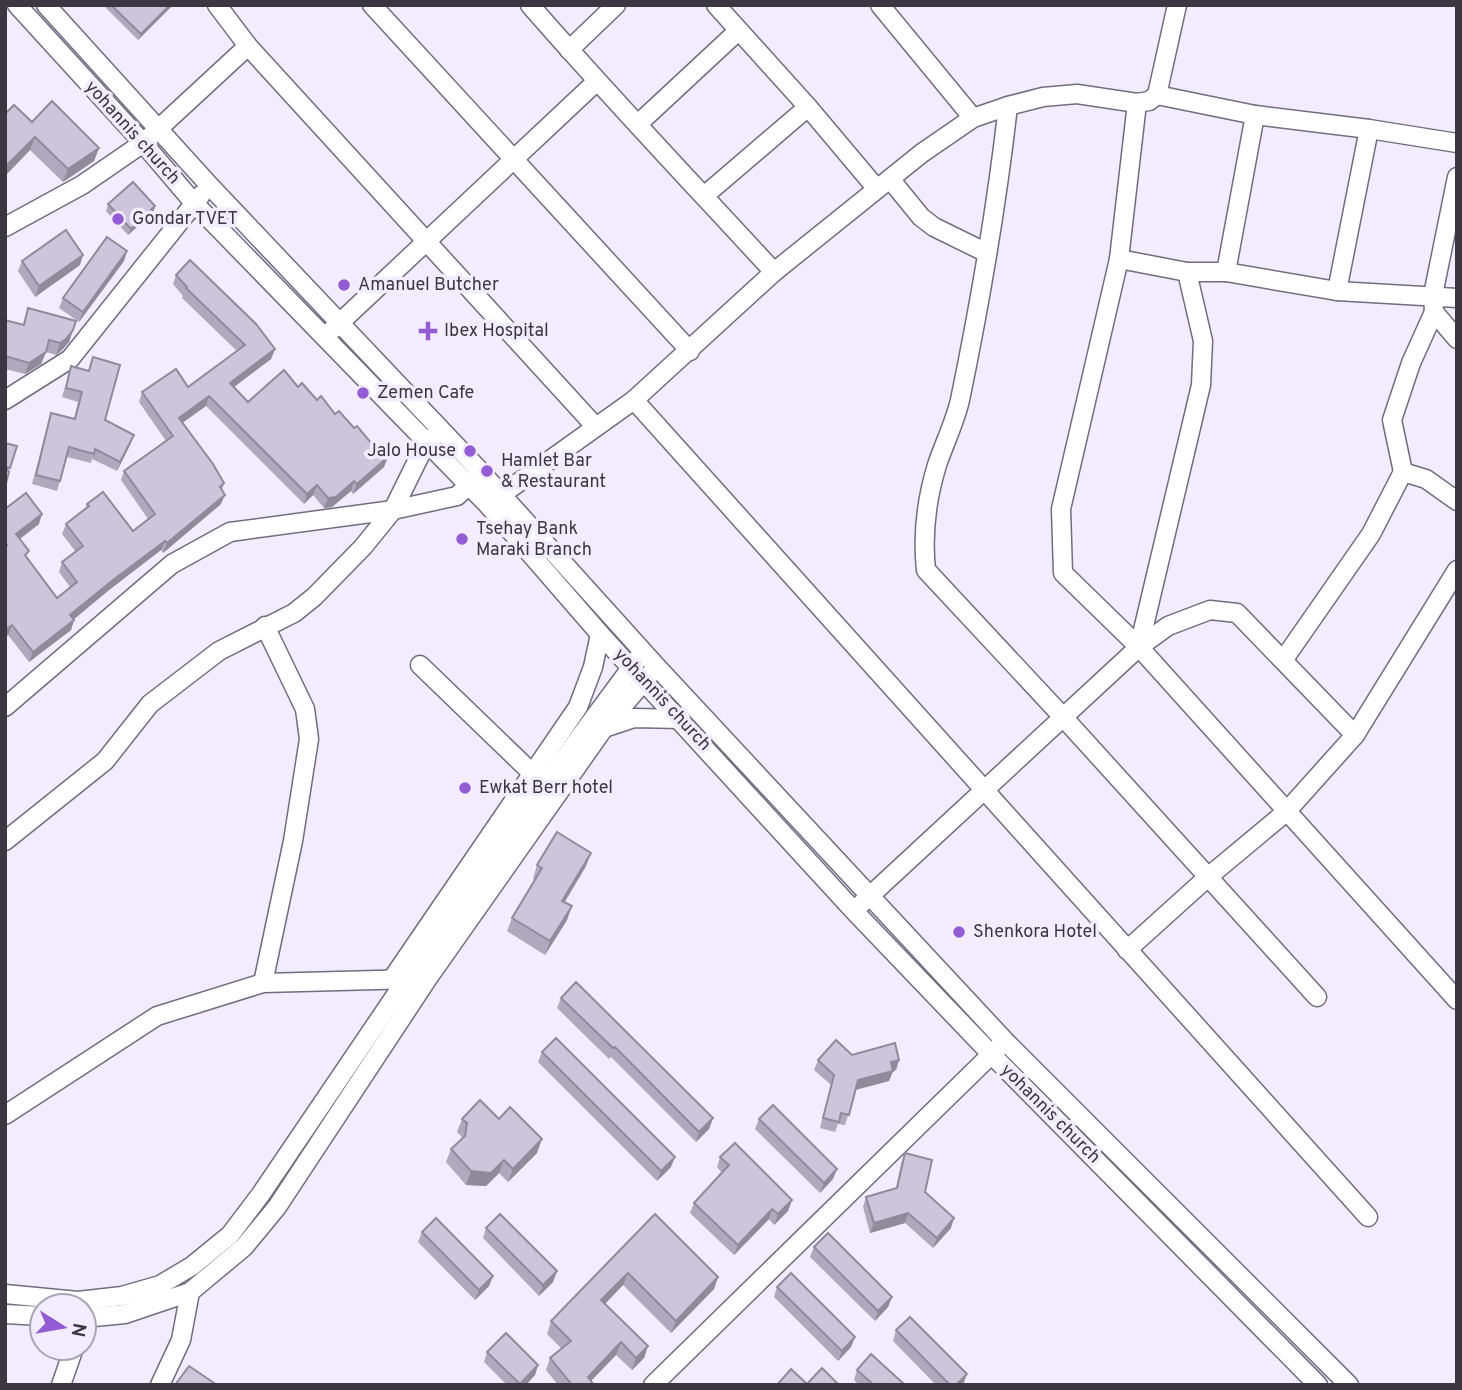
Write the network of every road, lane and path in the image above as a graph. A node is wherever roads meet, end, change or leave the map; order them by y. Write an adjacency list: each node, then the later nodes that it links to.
1 (18, 5): 23 (street, yohannis church)
2 (46, 5): 21 (street)
3 (217, 5): 11 (street)
4 (372, 5): 25 (street)
5 (530, 5): 12 (street)
6 (616, 5): 12 (street)
7 (716, 5): 10 (street)
8 (1177, 5): 14 (street)
9 (882, 6): 19 (street)
10 (737, 31): 17 (street); 20 (street)
11 (248, 46): 21 (street); 32 (street)
12 (569, 50): 13 (street)
13 (596, 82): 20 (street); 25 (street)
14 (1157, 95): 15 (street); 18 (street)
15 (1137, 103): 16 (street); 35 (street)
16 (1008, 106): 19 (street); 34 (street)
17 (808, 107): 27 (street); 29 (street)
18 (1255, 115): 22 (street); 39 (street)
19 (973, 118): 27 (street)
20 (638, 124): 29 (street)
21 (158, 128): 23 (street); 28 (street)
22 (1369, 129): 24 (street); 40 (street)
23 (143, 143): 30 (street, yohannis church); 31 (street)
24 (1457, 143)
25 (514, 161): 32 (street); 46 (street)
26 (1457, 177): 42 (street)
27 (884, 184): 34 (street); 37 (street)
28 (210, 186): 30 (street); 33 (street)
29 (704, 196): 37 (street)
30 (194, 203): 36 (street, yohannis church); 47 (street)
31 (5, 227)
32 (425, 242): 43 (street); 49 (street)
33 (273, 251): 36 (street); 43 (street)
34 (987, 253): 68 (street)
35 (1119, 259): 38 (street); 61 (street)
36 (257, 268): 44 (street, yohannis church)
37 (774, 272): 46 (street)
38 (1187, 272): 39 (street); 61 (street)
39 (1226, 272): 40 (street)
40 (1337, 290): 42 (street)
41 (1457, 298): 42 (street)
42 (1433, 304): 45 (street); 53 (street)
43 (340, 324): 44 (street); 50 (street)
44 (325, 338): 51 (street, yohannis church)
45 (1457, 339)
46 (690, 351): 48 (street)
47 (5, 400)
48 (634, 400): 49 (street); 73 (street)
49 (595, 426): 55 (street)
50 (441, 429): 51 (street); 52 (street)
51 (426, 443): 54 (street, yohannis church); 57 (street)
52 (481, 472): 54 (street); 55 (street)
53 (1403, 472): 56 (street); 63 (street)
54 (469, 487): 55 (street, yohannis church); 57 (street)
55 (494, 499): 60 (street, yohannis church); 62 (street)
56 (1457, 501)
57 (393, 510): 59 (street); 67 (street)
58 (1457, 570): 71 (street)
59 (265, 626): 75 (street); 82 (street)
60 (600, 634): 65 (street, yohannis church); 72 (street)
61 (1139, 647): 63 (street); 68 (street); 74 (street)
62 (644, 652): 65 (street); 66 (street)
63 (1284, 659): 71 (street)
64 (420, 665): 72 (street)
65 (631, 665): 66 (street, yohannis church); 81 (street)
66 (651, 674): 69 (street, yohannis church); 70 (street); 77 (street)
67 (5, 707)
68 (1063, 717): 73 (street); 76 (street)
69 (681, 719): 70 (street); 78 (street, yohannis church)
70 (604, 728): 80 (street)
71 (1355, 735): 74 (street)
72 (533, 774): 81 (street)
73 (985, 790): 77 (street); 79 (street)
74 (1286, 812): 76 (street); 84 (street)
75 (5, 841)
76 (1208, 877): 79 (street); 83 (street)
77 (869, 897): 78 (street); 85 (street)
78 (854, 911): 86 (street, yohannis church)
79 (1127, 950): 88 (street)
80 (428, 978): 81 (street); 89 (street)
81 (399, 979): 82 (street); 90 (street)
82 (263, 983): 87 (street)
83 (1317, 997)
84 (1457, 1000)
85 (1005, 1041): 86 (street); 99 (street)
86 (992, 1055): 97 (street); 98 (street, yohannis church)
87 (5, 1115)
88 (1367, 1217)
89 (190, 1293): 93 (street); 96 (street)
90 (5, 1294)
91 (5, 1314): 92 (street)
92 (28, 1315)
93 (98, 1318)
94 (69, 1362): 95 (street)
95 (61, 1385)
96 (160, 1385)
97 (653, 1385)
98 (1318, 1385)
99 (1349, 1385)

